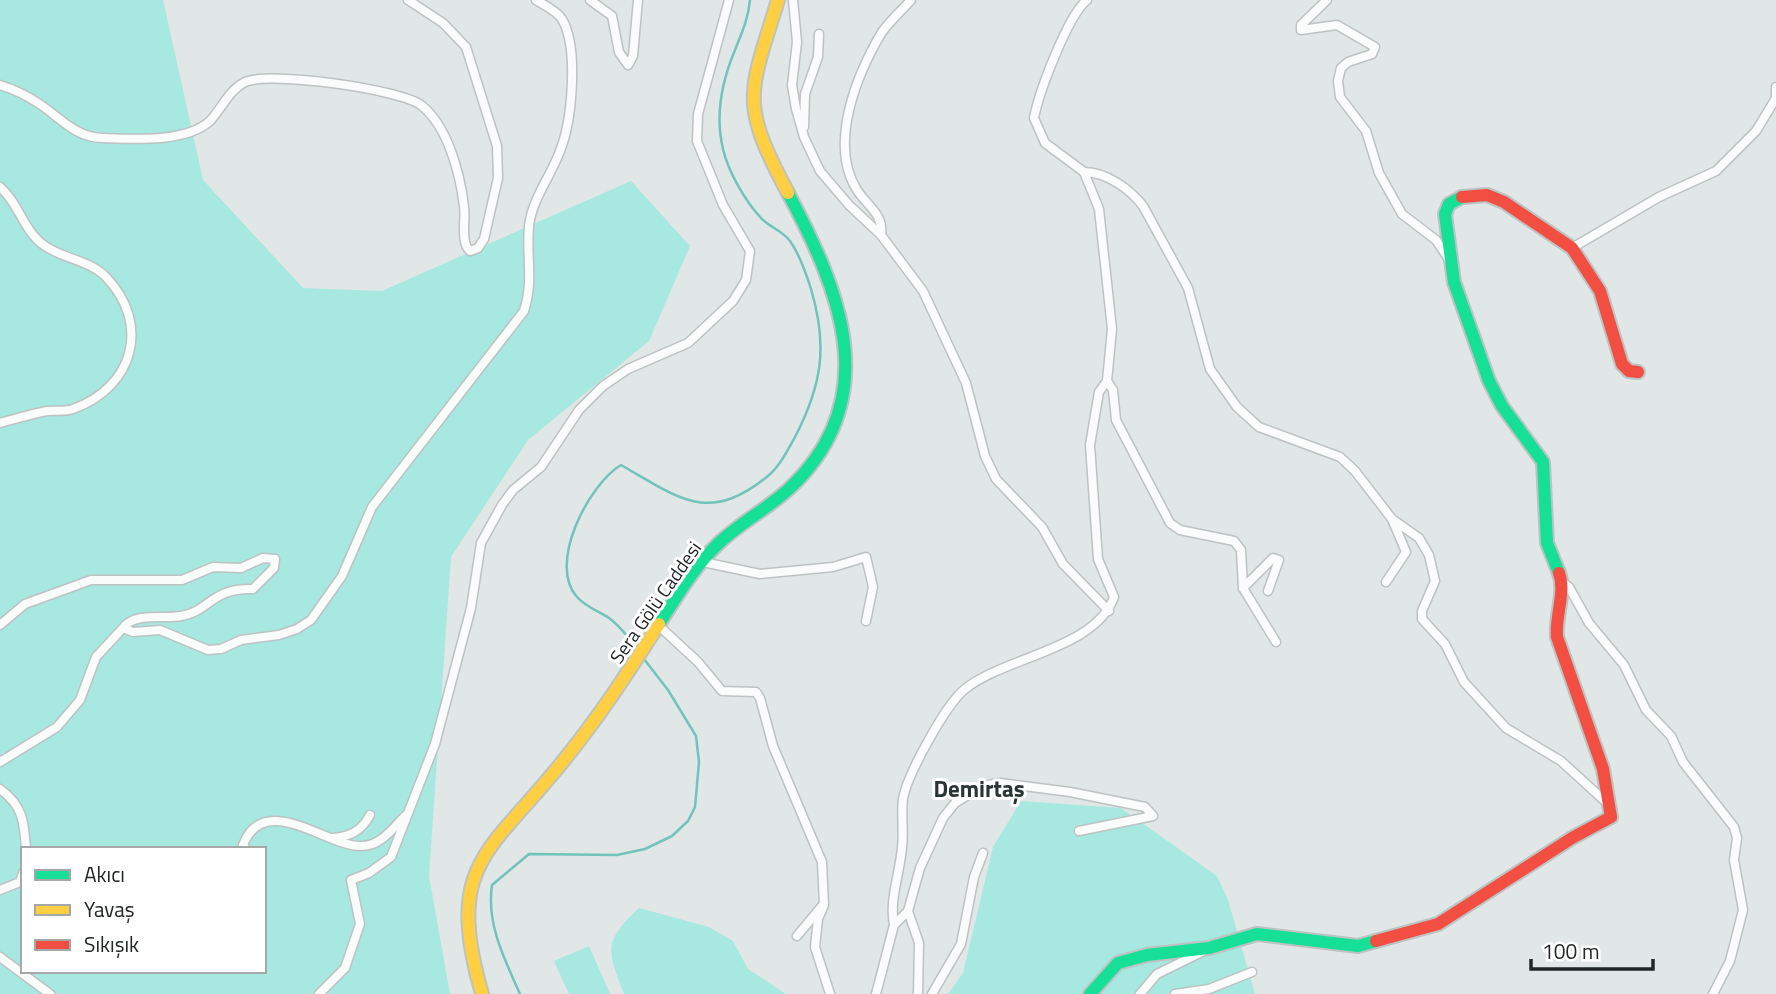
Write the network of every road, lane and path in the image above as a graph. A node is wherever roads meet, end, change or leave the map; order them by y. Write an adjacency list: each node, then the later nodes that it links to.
1 (408, 0): 12 (street)
2 (536, 0): 34 (street)
3 (590, 0): 4 (street)
4 (638, 0)
5 (729, 0): 39 (street)
6 (778, 0): 25 (street, Sera Gölü Caddesi)
7 (793, 0): 15 (street)
8 (911, 0): 18 (street)
9 (1087, 0): 16 (street)
10 (1327, 0): 20 (street)
11 (819, 34): 15 (street)
12 (0, 85)
13 (1776, 87): 14 (street)
14 (1776, 98): 19 (street)
15 (804, 137): 18 (street)
16 (1084, 172): 22 (street); 24 (street)
17 (0, 187): 23 (street)
18 (881, 236): 30 (street)
19 (1572, 248): 20 (street); 21 (street)
20 (1452, 263): 27 (street)
21 (1638, 372)
22 (1107, 381): 28 (street); 30 (street)
23 (0, 423)
24 (1392, 519): 26 (street); 38 (street)
25 (703, 562): 31 (street); 33 (street, Sera Gölü Caddesi)
26 (1386, 582)
27 (1562, 582): 38 (street); 67 (street)
28 (1243, 588): 29 (street); 35 (street)
29 (1268, 591)
30 (1109, 611): 50 (street)
31 (866, 621)
32 (0, 625): 34 (street)
33 (658, 625): 48 (street); 59 (street, Sera Gölü Caddesi)
34 (123, 628): 36 (street)
35 (1276, 642)
36 (0, 762)
37 (0, 789): 43 (street)
38 (1611, 807): 52 (street)
39 (409, 811): 42 (street); 58 (street)
40 (370, 815): 42 (street)
41 (1079, 831): 49 (street)
42 (331, 838): 44 (street)
43 (26, 847)
44 (244, 847)
45 (983, 853): 63 (street)
46 (21, 878): 47 (street)
47 (0, 890)
48 (824, 905): 51 (street); 60 (street)
49 (908, 911): 50 (street); 62 (street)
50 (894, 925): 61 (street)
51 (797, 936)
52 (1209, 948): 64 (street); 65 (street)
53 (0, 957): 55 (street)
54 (1252, 972): 66 (street)
55 (21, 973)
56 (22, 973): 57 (street)
57 (50, 994)
58 (318, 994)
59 (482, 994)
60 (830, 994)
61 (876, 994)
62 (918, 994)
63 (932, 994)
64 (1090, 994)
65 (1140, 994)
66 (1175, 994)
67 (1713, 994)

